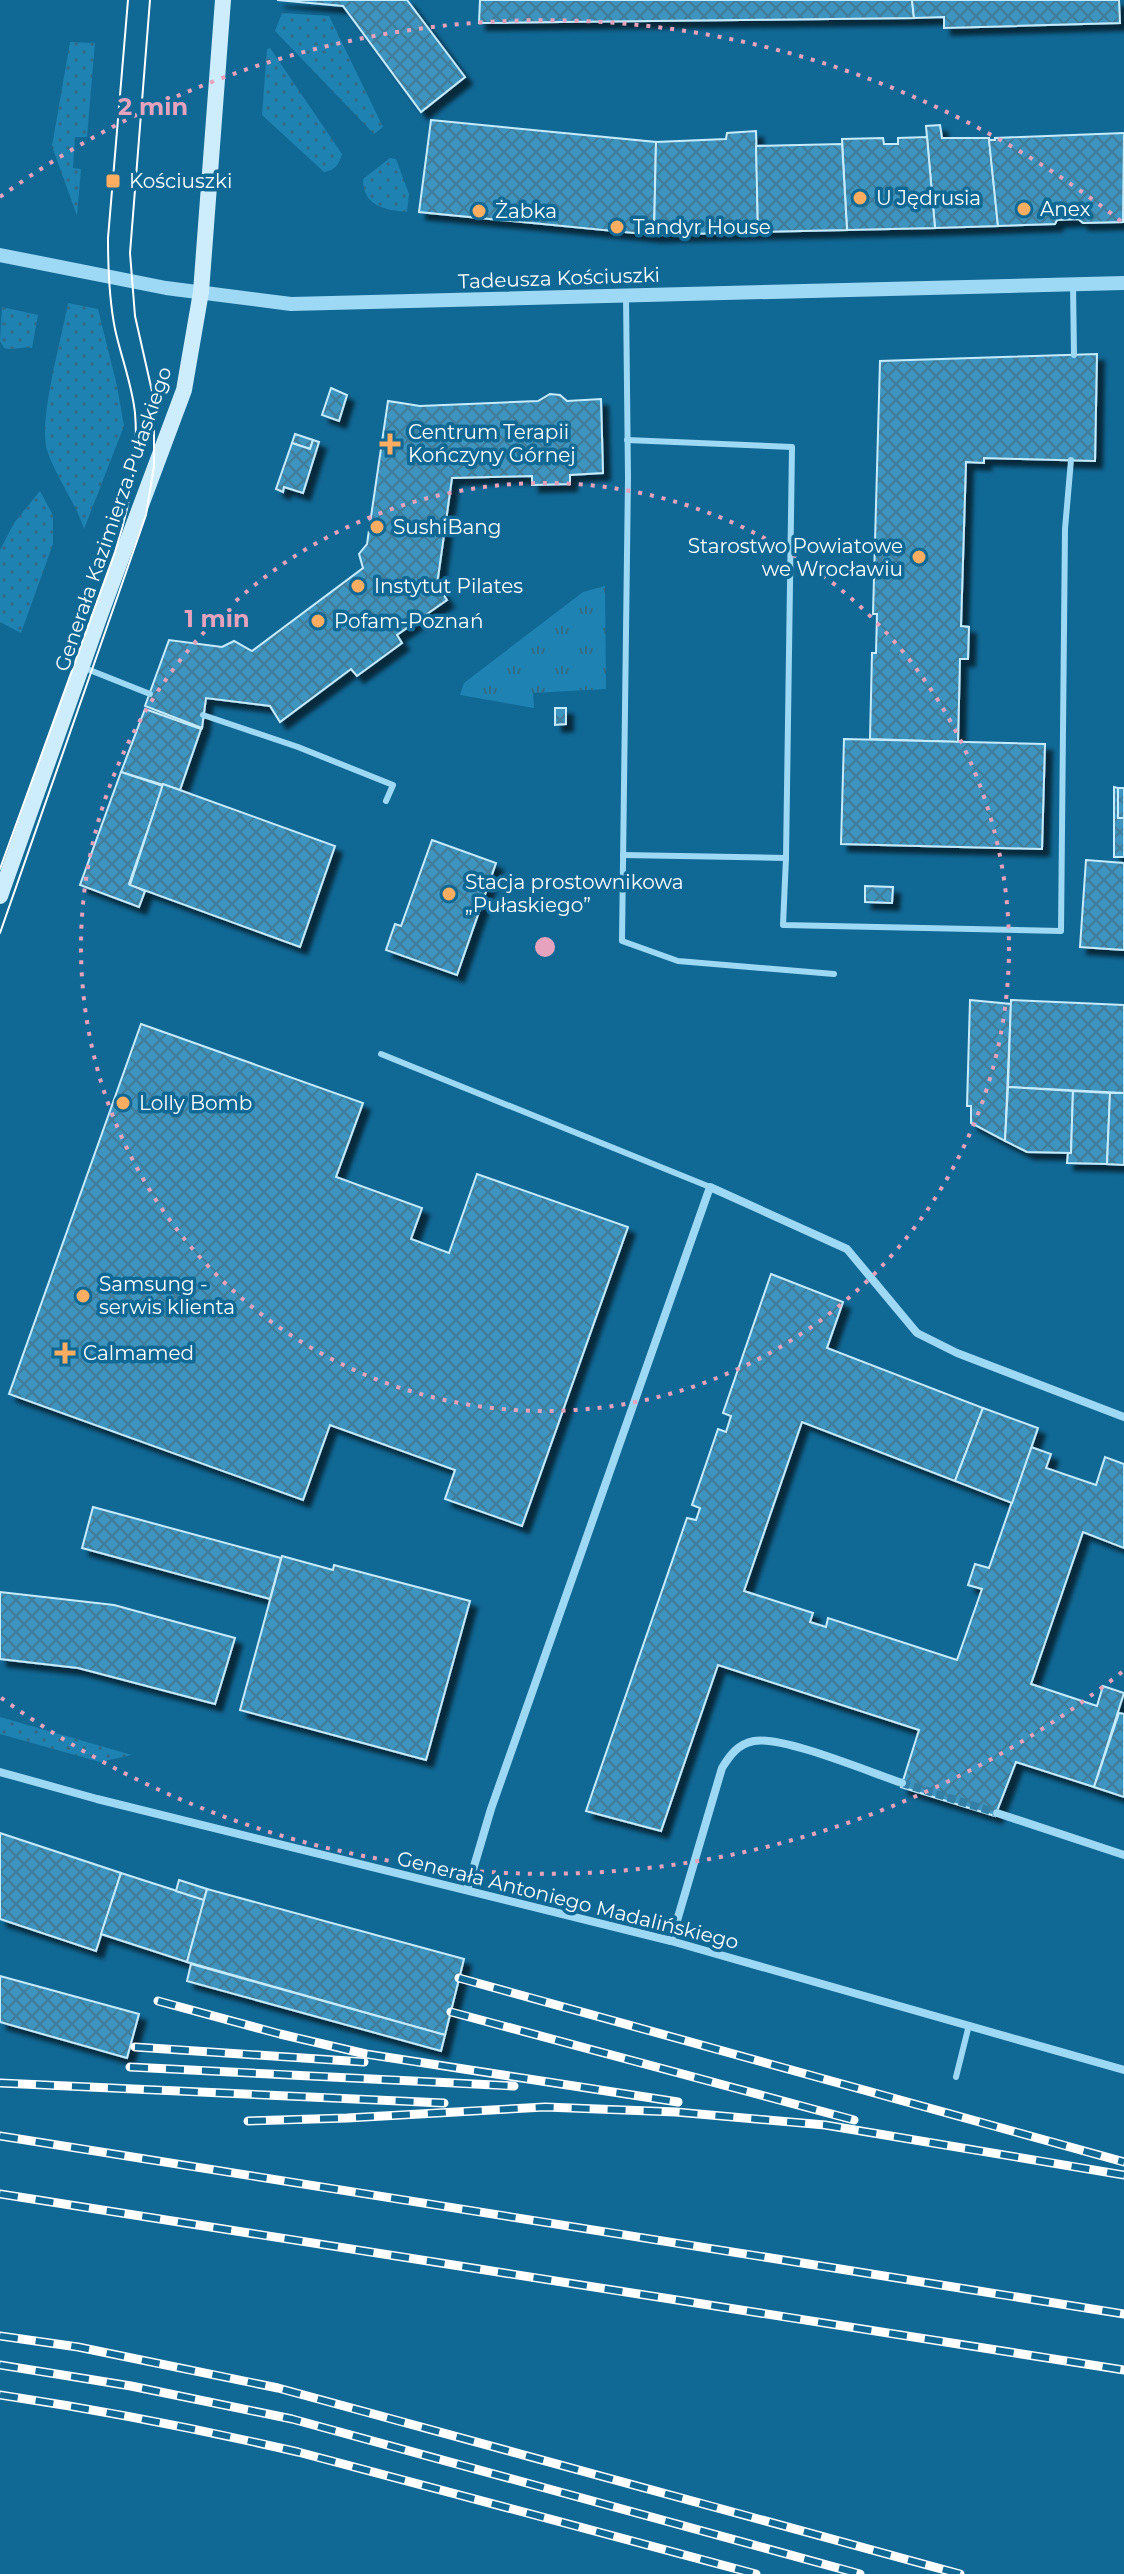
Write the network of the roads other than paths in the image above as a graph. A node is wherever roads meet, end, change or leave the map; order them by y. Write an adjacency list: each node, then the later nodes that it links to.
1 (223, 0): 5 (main road, Generała Kazimierza Pułaskiego)
2 (0, 255): 5 (street, Tadeusza Kościuszki)
3 (1124, 283): 4 (street, Tadeusza Kościuszki)
4 (1073, 284): 6 (street, Tadeusza Kościuszki); 7 (lane)
5 (201, 292): 6 (street, Tadeusza Kościuszki); 10 (main road, Generała Kazimierza Pułaskiego)
6 (626, 295): 8 (lane)
7 (1074, 355)
8 (627, 440): 14 (lane); 15 (lane)
9 (1071, 460): 15 (lane)
10 (82, 667): 11 (lane); 16 (main road, Generała Kazimierza Pułaskiego)
11 (150, 694)
12 (203, 715): 13 (lane)
13 (386, 801)
14 (623, 855): 15 (lane); 17 (lane)
15 (786, 858)
16 (0, 896)
17 (834, 974)
18 (381, 1054): 19 (lane)
19 (710, 1187): 20 (street); 25 (street)
20 (1124, 1417)
21 (0, 1772): 25 (street, Generała Antoniego Madalińskiego)
22 (902, 1783): 26 (street)
23 (997, 1813): 24 (street)
24 (1124, 1855)
25 (467, 1890): 26 (street, Generała Antoniego Madalińskiego)
26 (671, 1941): 27 (street, Generała Antoniego Madalińskiego)
27 (969, 2025): 28 (street, Generała Antoniego Madalińskiego); 29 (lane)
28 (1124, 2070)
29 (956, 2077)

